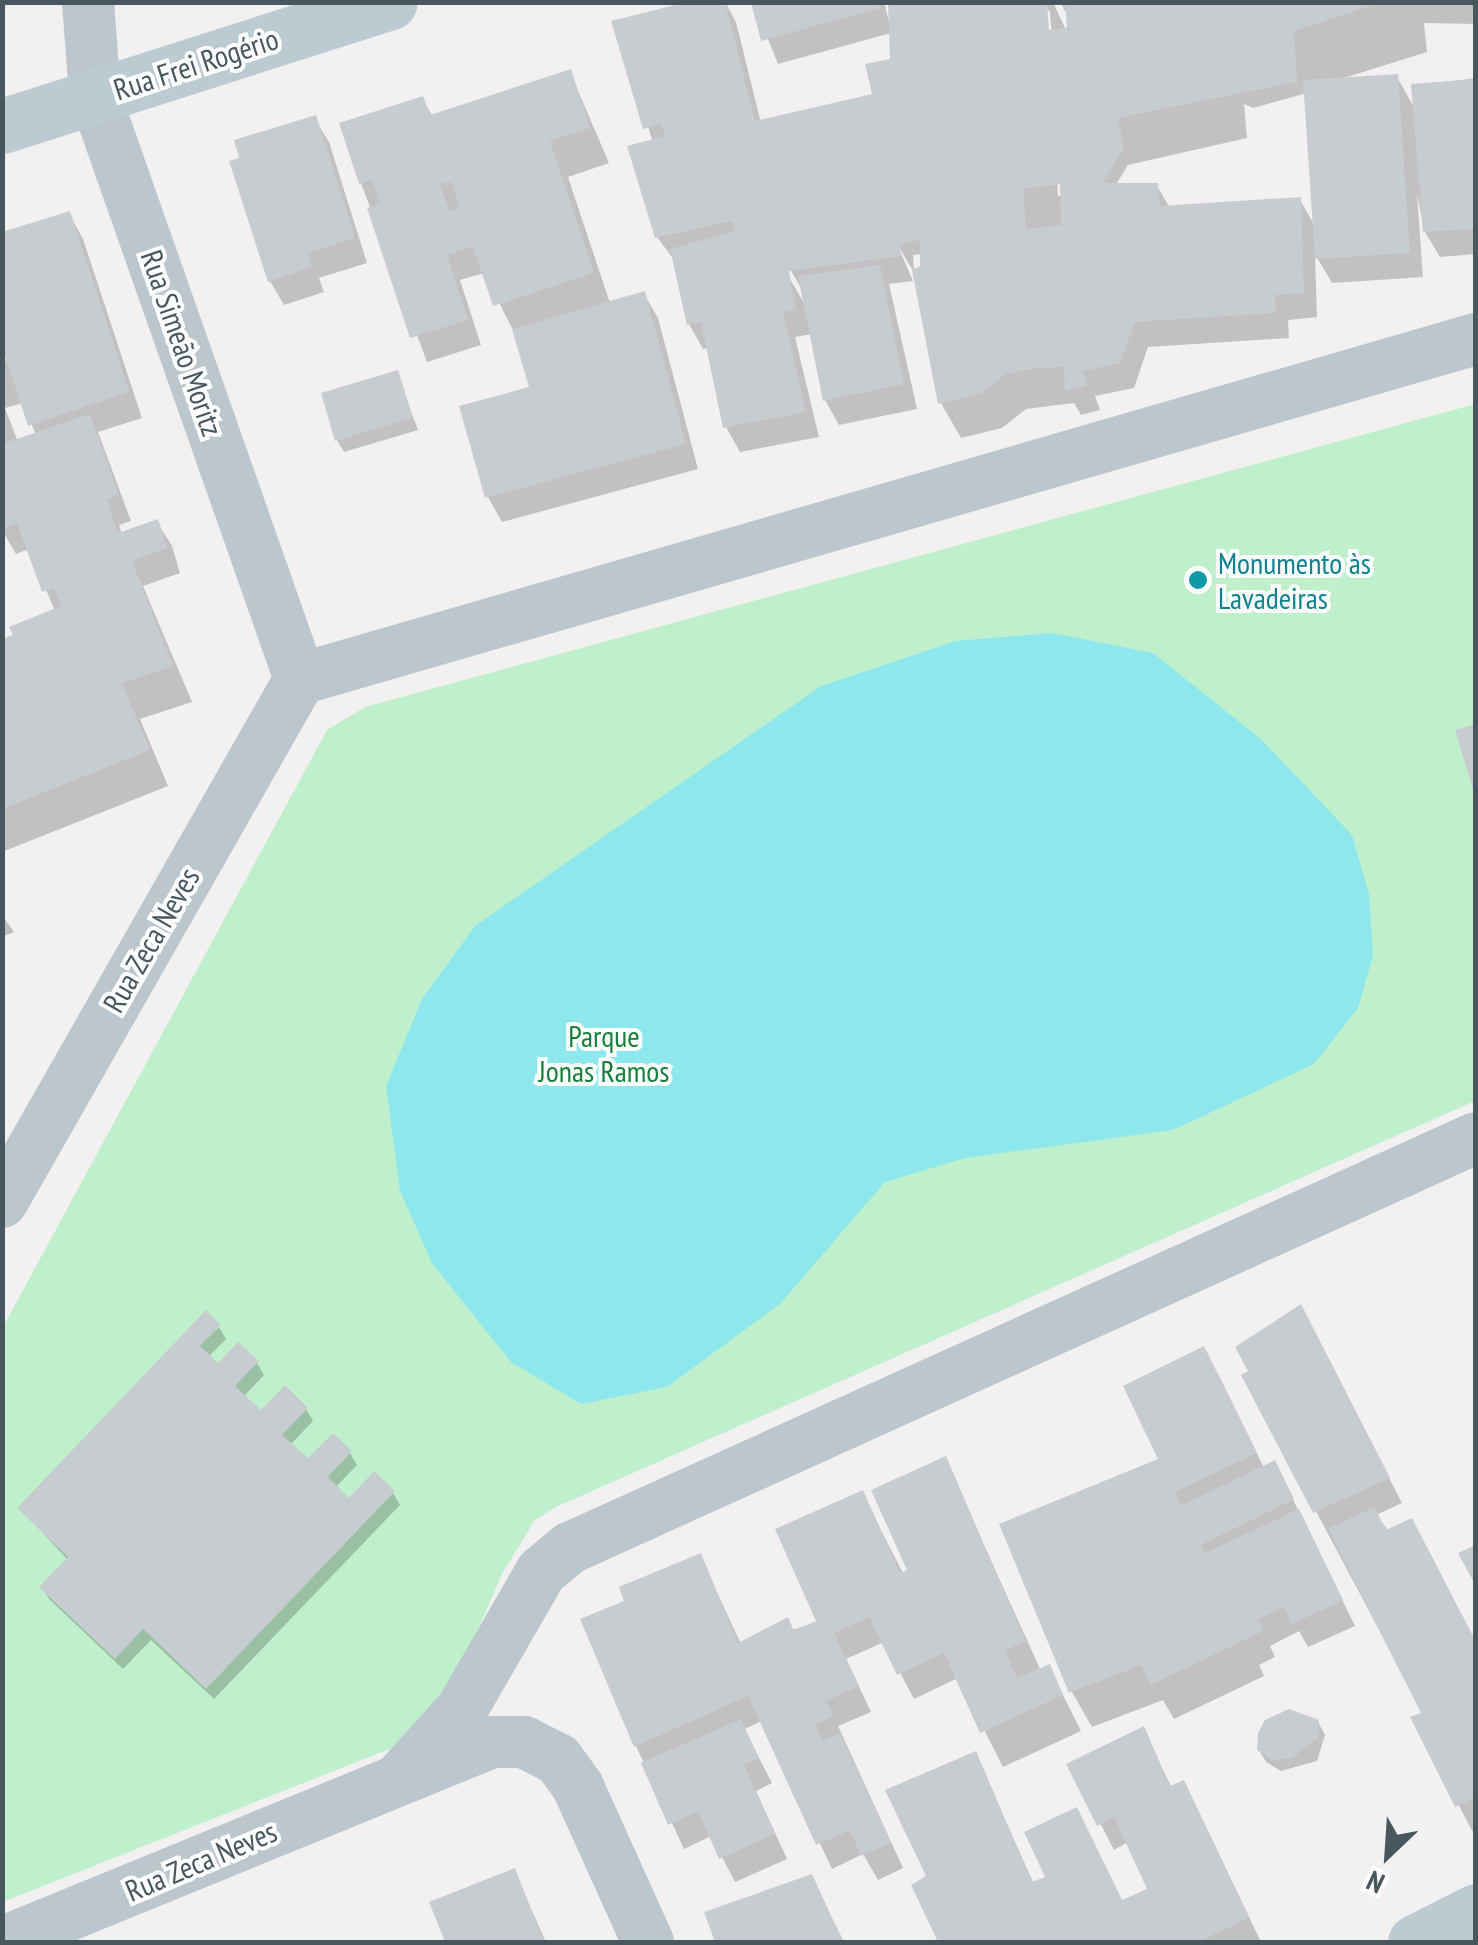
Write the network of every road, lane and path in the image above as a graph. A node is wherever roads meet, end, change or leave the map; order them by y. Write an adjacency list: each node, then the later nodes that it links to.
1 (88, 2): 3 (street, Rua Simeão Moritz)
2 (390, 2): 3 (main road, Rua Frei Rogério)
3 (95, 96): 4 (main road, Rua Frei Rogério); 6 (street, Rua Simeão Moritz)
4 (2, 126)
5 (1476, 339): 6 (street)
6 (300, 679): 8 (street, Rua Zeca Neves)
7 (1476, 1138): 9 (street)
8 (2, 1202)
9 (399, 1778): 11 (street, Rua Zeca Neves); 12 (street, Rua Zeca Neves)
10 (1476, 1911): 13 (main road)
11 (3, 1942)
12 (648, 1942)
13 (1415, 1942)

